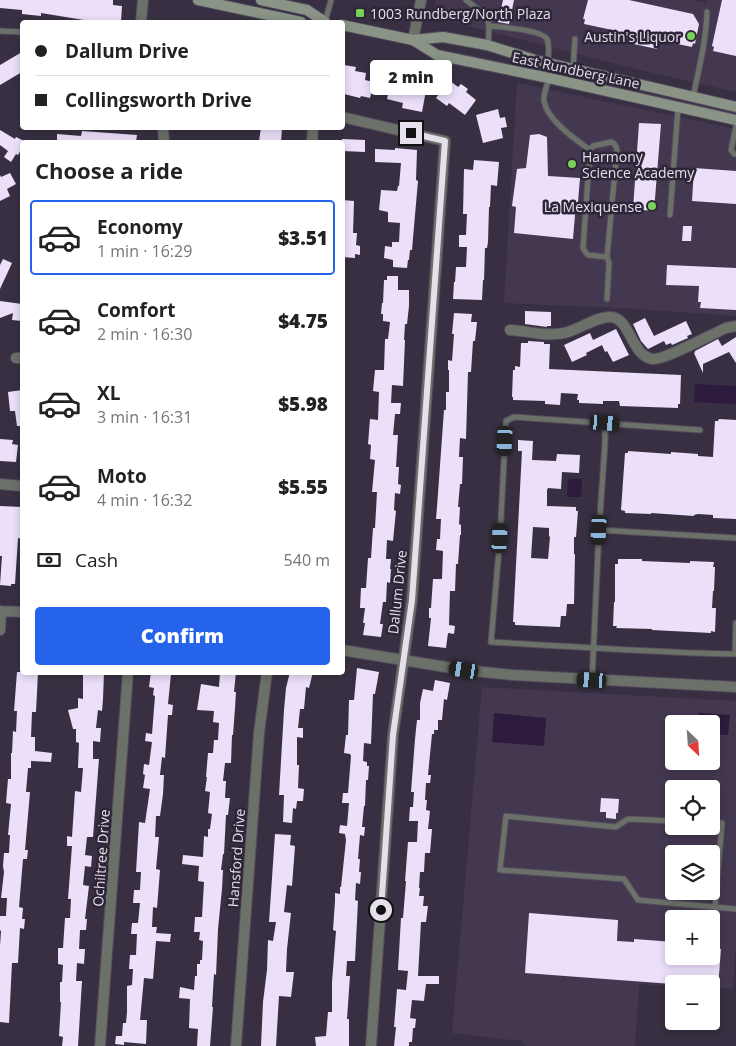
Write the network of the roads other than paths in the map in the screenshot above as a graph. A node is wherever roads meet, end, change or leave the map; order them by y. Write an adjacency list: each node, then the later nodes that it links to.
1 (143, 0): 8 (street)
2 (198, 0): 9 (main road)
3 (261, 0): 10 (main road)
4 (331, 0): 11 (lane)
5 (422, 0): 17 (street)
6 (466, 0): 13 (lane)
7 (707, 12): 22 (lane)
8 (141, 20)
9 (291, 20)
10 (324, 20)
11 (327, 20)
12 (345, 26): 17 (main road, East Rundberg Lane)
13 (490, 26): 18 (lane); 19 (lane)
14 (0, 31): 15 (lane)
15 (20, 32)
16 (575, 39): 20 (lane)
17 (413, 40): 18 (main road, East Rundberg Lane); 21 (main road, East Rundberg Lane)
18 (488, 45): 19 (main road, East Rundberg Lane)
19 (548, 63): 20 (main road, East Rundberg Lane)
20 (573, 69): 22 (main road, East Rundberg Lane)
21 (549, 78): 23 (main road, East Rundberg Lane); 28 (lane)
22 (693, 97): 24 (main road, East Rundberg Lane)
23 (678, 107): 26 (main road, East Rundberg Lane); 30 (lane)
24 (736, 107)
25 (345, 118): 47 (street, Dallum Drive)
26 (736, 120)
27 (736, 126): 29 (lane)
28 (590, 150): 31 (lane); 31 (lane)
29 (736, 154)
30 (670, 215)
31 (607, 257): 32 (lane)
32 (607, 299)
33 (736, 326): 34 (street)
34 (510, 330)
35 (605, 423): 36 (lane); 39 (lane); 45 (lane)
36 (700, 430)
37 (0, 484): 38 (street)
38 (20, 486)
39 (599, 530): 40 (lane); 45 (lane)
40 (736, 538)
41 (1, 611): 42 (street); 44 (street)
42 (20, 612)
43 (736, 623): 45 (lane)
44 (0, 630)
45 (594, 647): 50 (lane)
46 (345, 651): 47 (street)
47 (404, 661): 50 (street); 58 (street, Dallum Drive)
48 (128, 675): 56 (street, Ochiltree Drive)
49 (267, 675): 57 (street, Hansford Drive)
50 (592, 680): 51 (street)
51 (736, 687)
52 (665, 821): 54 (lane)
53 (720, 823): 54 (lane)
54 (715, 907): 55 (lane)
55 (736, 909)
56 (100, 1046)
57 (236, 1046)
58 (371, 1046)

